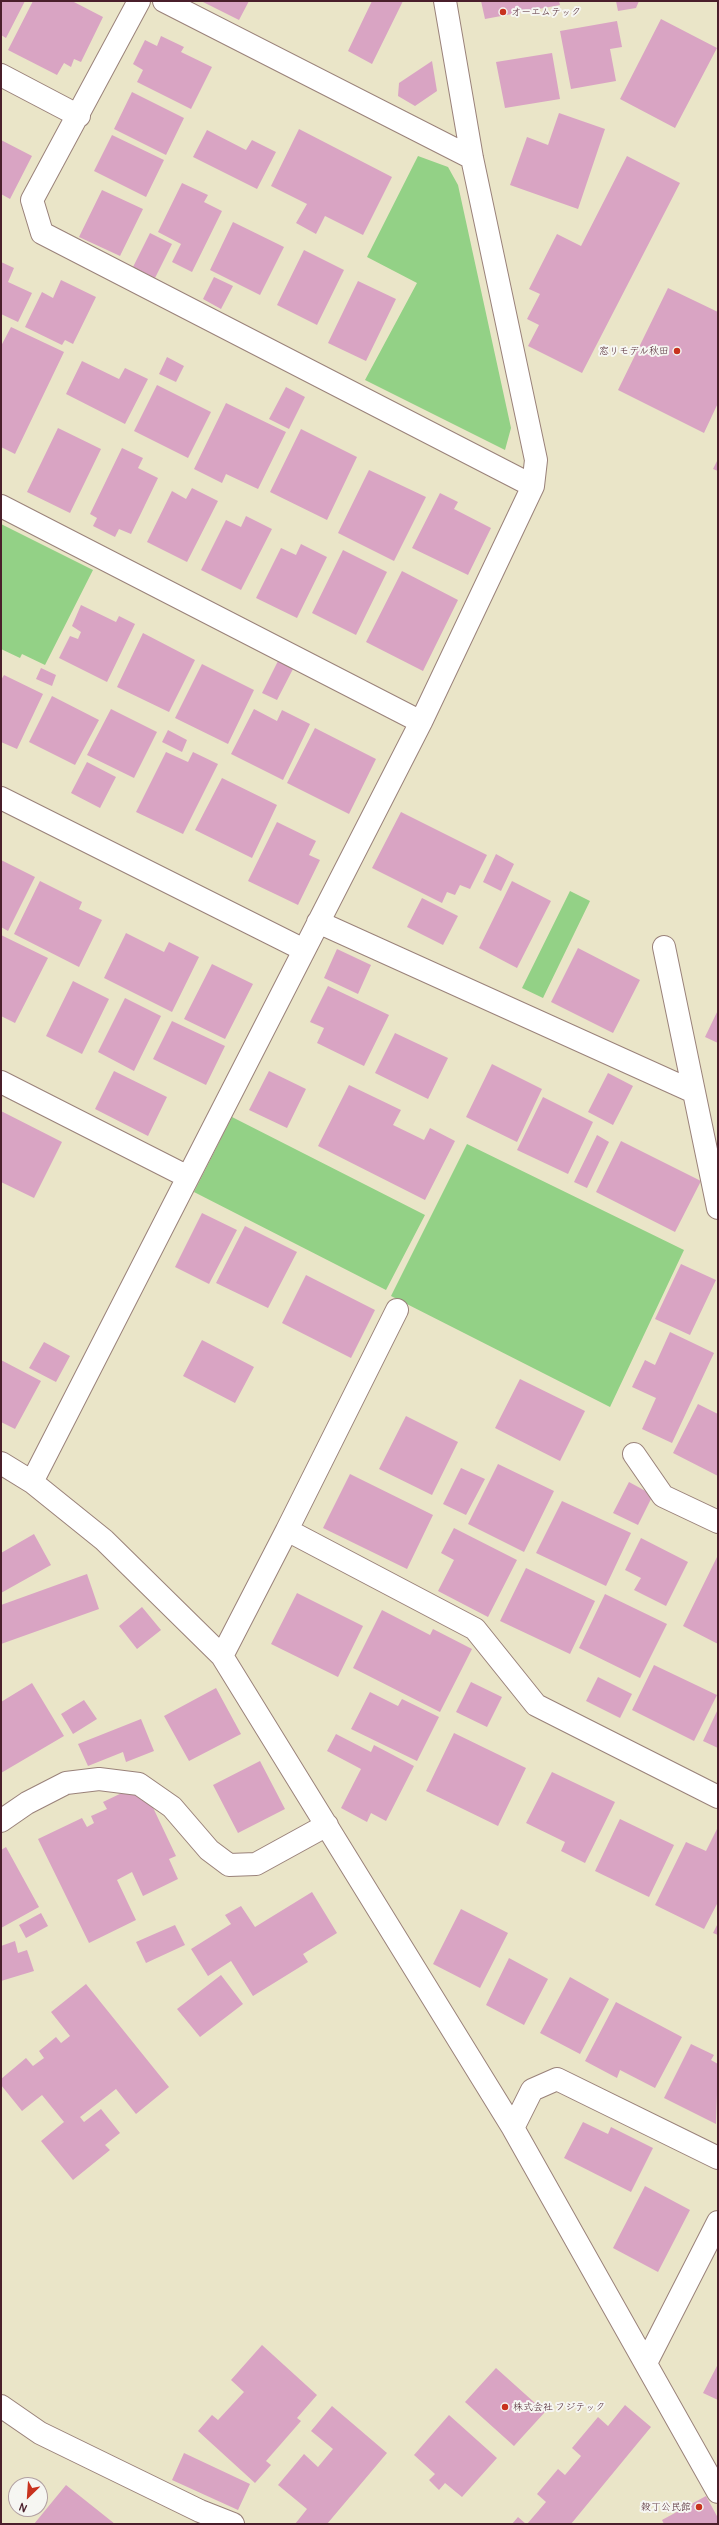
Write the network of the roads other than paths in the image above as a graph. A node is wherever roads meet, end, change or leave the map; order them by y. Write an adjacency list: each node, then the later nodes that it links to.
1 (139, 1): 5 (street)
2 (164, 1): 6 (street)
3 (445, 1): 6 (street)
4 (1, 75): 5 (street)
5 (79, 116): 7 (street)
6 (472, 158): 7 (street)
7 (533, 486): 9 (street)
8 (1, 506): 9 (street)
9 (421, 722): 11 (street)
10 (1, 798): 13 (street)
11 (318, 922): 13 (street); 15 (street)
12 (664, 947): 15 (street)
13 (304, 950): 16 (street)
14 (1, 1082): 16 (street)
15 (694, 1092): 17 (street)
16 (188, 1177): 21 (street)
17 (718, 1208)
18 (397, 1310): 23 (street)
19 (634, 1454): 22 (street)
20 (1, 1463): 21 (street)
21 (32, 1482): 24 (street)
22 (718, 1522)
23 (287, 1530): 24 (street); 25 (street)
24 (222, 1656): 27 (street)
25 (718, 1796)
26 (1, 1821): 27 (street)
27 (327, 1825): 28 (street)
28 (513, 2128): 29 (street); 32 (street)
29 (718, 2158)
30 (718, 2222): 31 (street)
31 (710, 2260): 32 (street)
32 (646, 2363): 34 (street)
33 (1, 2406): 35 (street)
34 (718, 2492)
35 (233, 2524)

